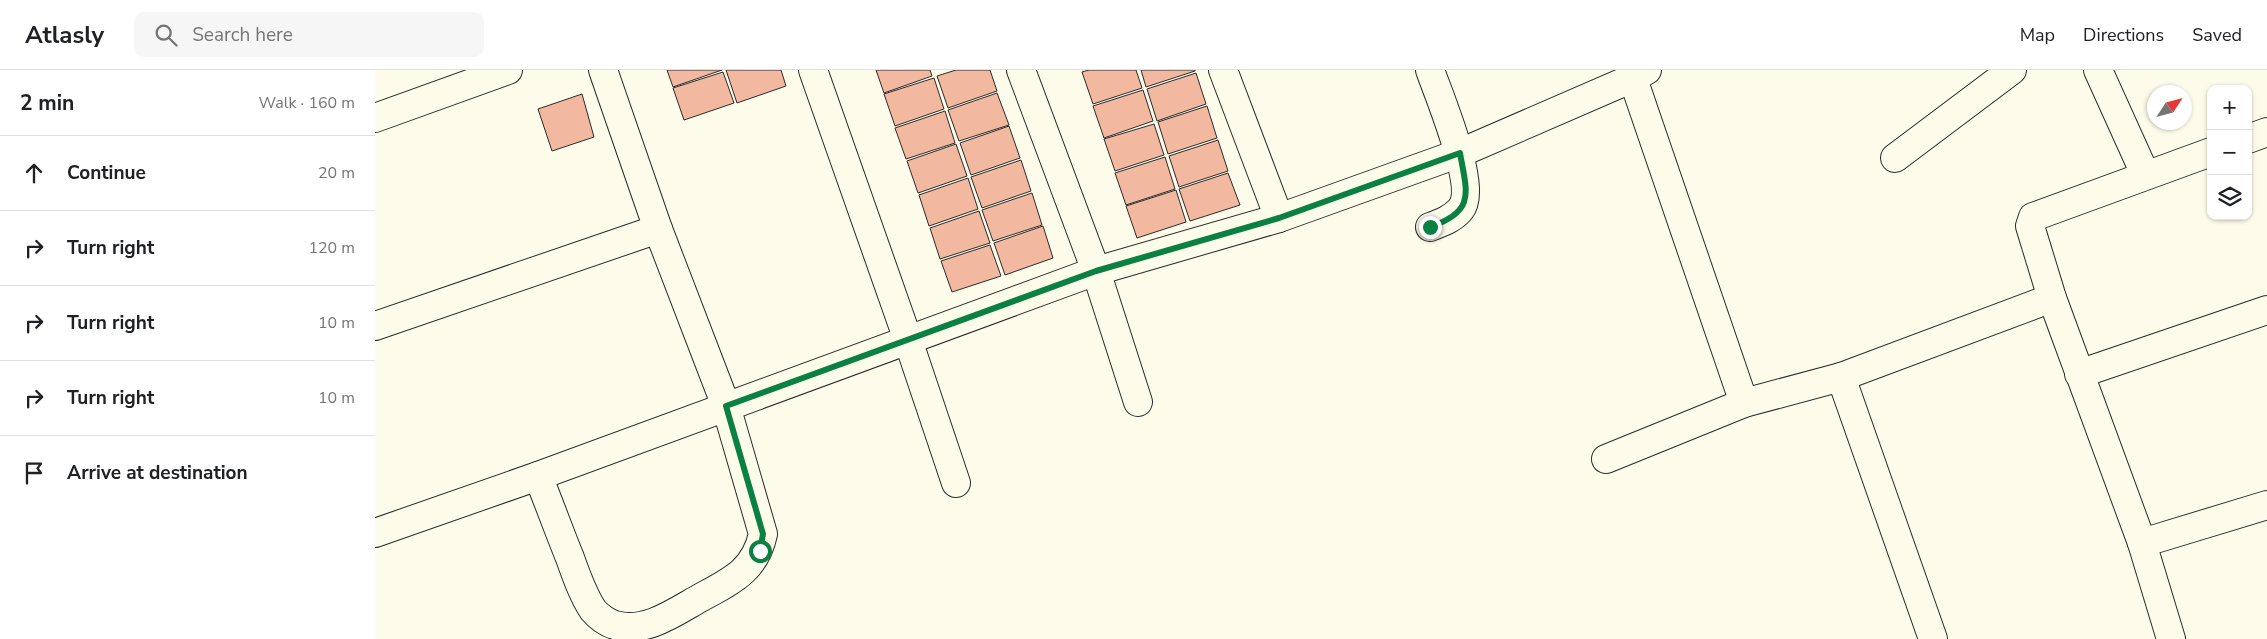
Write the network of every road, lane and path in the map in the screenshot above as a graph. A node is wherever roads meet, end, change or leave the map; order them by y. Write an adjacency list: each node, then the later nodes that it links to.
1 (508, 70): 10 (street)
2 (603, 70): 19 (street)
3 (813, 70): 24 (street)
4 (1021, 70): 20 (street)
5 (1223, 70): 17 (street)
6 (1430, 70): 13 (street)
7 (2012, 70): 15 (street)
8 (2099, 70): 16 (street)
9 (1637, 73): 13 (street); 28 (street)
10 (375, 118)
11 (2267, 132): 12 (street)
12 (2252, 138)
13 (1460, 153): 17 (street); 18 (street)
14 (2207, 153): 16 (street)
15 (1895, 158)
16 (2145, 174): 21 (street)
17 (1279, 218): 20 (street)
18 (1430, 227)
19 (658, 229): 23 (street); 29 (street)
20 (1096, 271): 24 (street); 27 (street)
21 (2052, 298): 25 (street); 26 (street)
22 (2267, 310): 25 (street)
23 (375, 326)
24 (909, 340): 29 (street); 32 (street)
25 (2079, 374): 35 (street)
26 (1841, 377): 28 (street); 36 (street)
27 (1138, 402)
28 (1744, 403): 30 (street)
29 (726, 406): 31 (street); 31 (street)
30 (1606, 459)
31 (538, 476): 34 (street)
32 (956, 483)
33 (2267, 505): 35 (street)
34 (375, 533)
35 (2142, 543): 37 (street)
36 (1933, 639)
37 (2171, 639)

